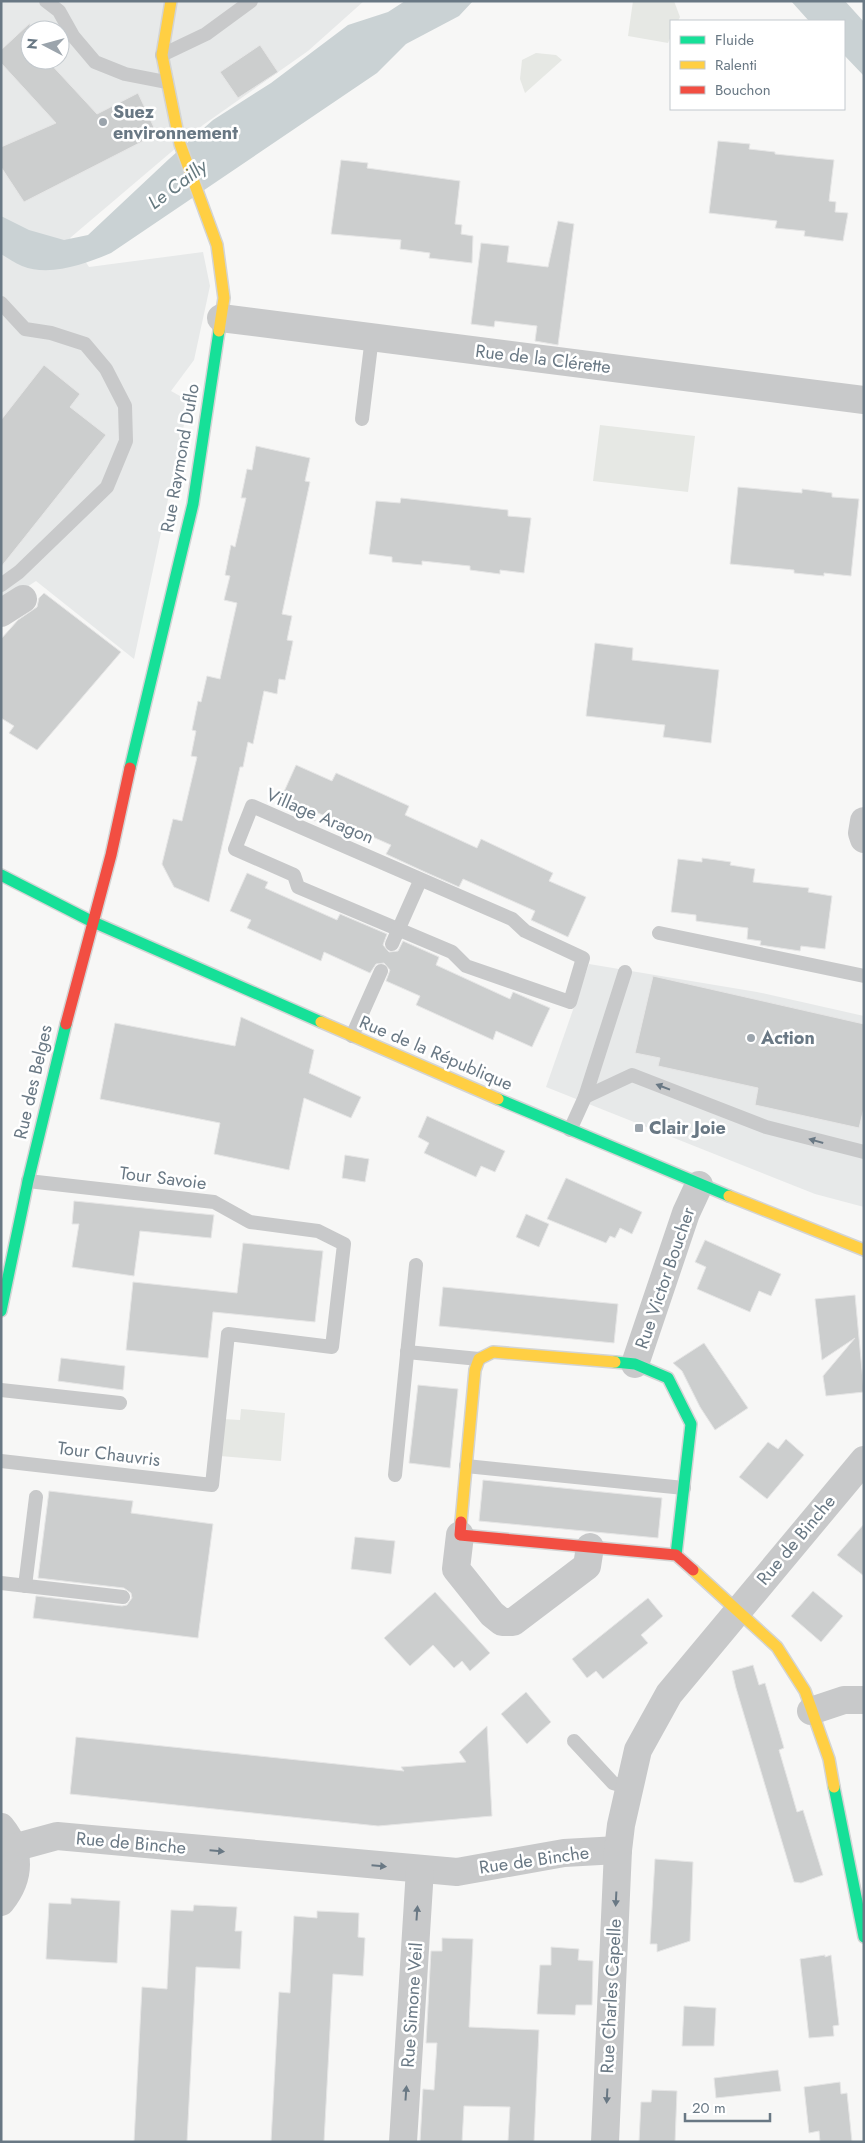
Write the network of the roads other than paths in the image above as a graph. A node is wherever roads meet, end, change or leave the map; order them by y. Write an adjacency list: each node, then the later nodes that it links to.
1 (46, 1): 5 (lane)
2 (171, 1): 4 (street, Rue Raymond Duflo)
3 (251, 1): 4 (lane)
4 (162, 55): 5 (street, Rue Raymond Duflo)
5 (166, 82): 7 (street, Rue Raymond Duflo)
6 (1, 303): 11 (lane)
7 (221, 318): 8 (street, Rue de la Clérette); 16 (street, Rue Raymond Duflo)
8 (372, 337): 9 (street, Rue de la Clérette); 10 (lane)
9 (864, 400)
10 (362, 419)
11 (9, 599)
12 (864, 821): 13 (street)
13 (864, 839)
14 (1, 875): 16 (street, Rue de la République)
15 (420, 880): 17 (lane); 17 (lane, Village Aragon); 17 (lane, Village Aragon)
16 (91, 921): 23 (street, Rue de la République); 27 (street, Rue des Belges)
17 (399, 929): 19 (lane)
18 (660, 933): 22 (lane)
19 (392, 944)
20 (381, 971): 23 (lane)
21 (625, 972): 24 (lane)
22 (864, 976)
23 (352, 1036): 25 (street, Rue de la République)
24 (585, 1096): 25 (lane); 26 (lane, one-way to 24)
25 (570, 1130): 28 (street, Rue de la République)
26 (864, 1152)
27 (28, 1181): 31 (street, Rue des Belges); 41 (lane, Tour Savoie)
28 (699, 1185): 29 (street, Rue de la République); 34 (street, Rue Victor Boucher)
29 (864, 1250)
30 (416, 1265): 32 (lane)
31 (1, 1311)
32 (407, 1352): 33 (lane); 40 (lane)
33 (478, 1359): 34 (street); 39 (street)
34 (635, 1364): 42 (street, Rue Victor Boucher)
35 (1, 1390): 36 (lane)
36 (120, 1403)
37 (864, 1460): 50 (street, Rue de Binche)
38 (1, 1461): 41 (lane, Tour Chauvris)
39 (466, 1466): 42 (lane); 44 (street)
40 (396, 1475)
41 (212, 1485)
42 (684, 1488): 46 (street, Rue Victor Boucher)
43 (36, 1497): 48 (lane)
44 (460, 1535): 45 (street); 45 (street)
45 (590, 1547): 46 (street)
46 (676, 1555): 50 (street)
47 (1, 1583): 48 (lane)
48 (25, 1586): 49 (lane)
49 (123, 1596)
50 (736, 1611): 52 (street); 54 (street, Rue de Binche)
51 (864, 1700): 52 (street)
52 (811, 1711): 59 (street)
53 (574, 1741): 54 (lane)
54 (630, 1788): 56 (street, Rue de Binche)
55 (7, 1838): 57 (street, Rue de Binche, one-way to 57); 58 (street)
56 (618, 1850): 57 (street, Rue de Binche); 61 (street, Rue Charles Capelle, one-way to 61)
57 (420, 1869): 60 (street, Rue Simone Veil, one-way to 57)
58 (1, 1902)
59 (864, 1937)
60 (403, 2142)
61 (605, 2142)

